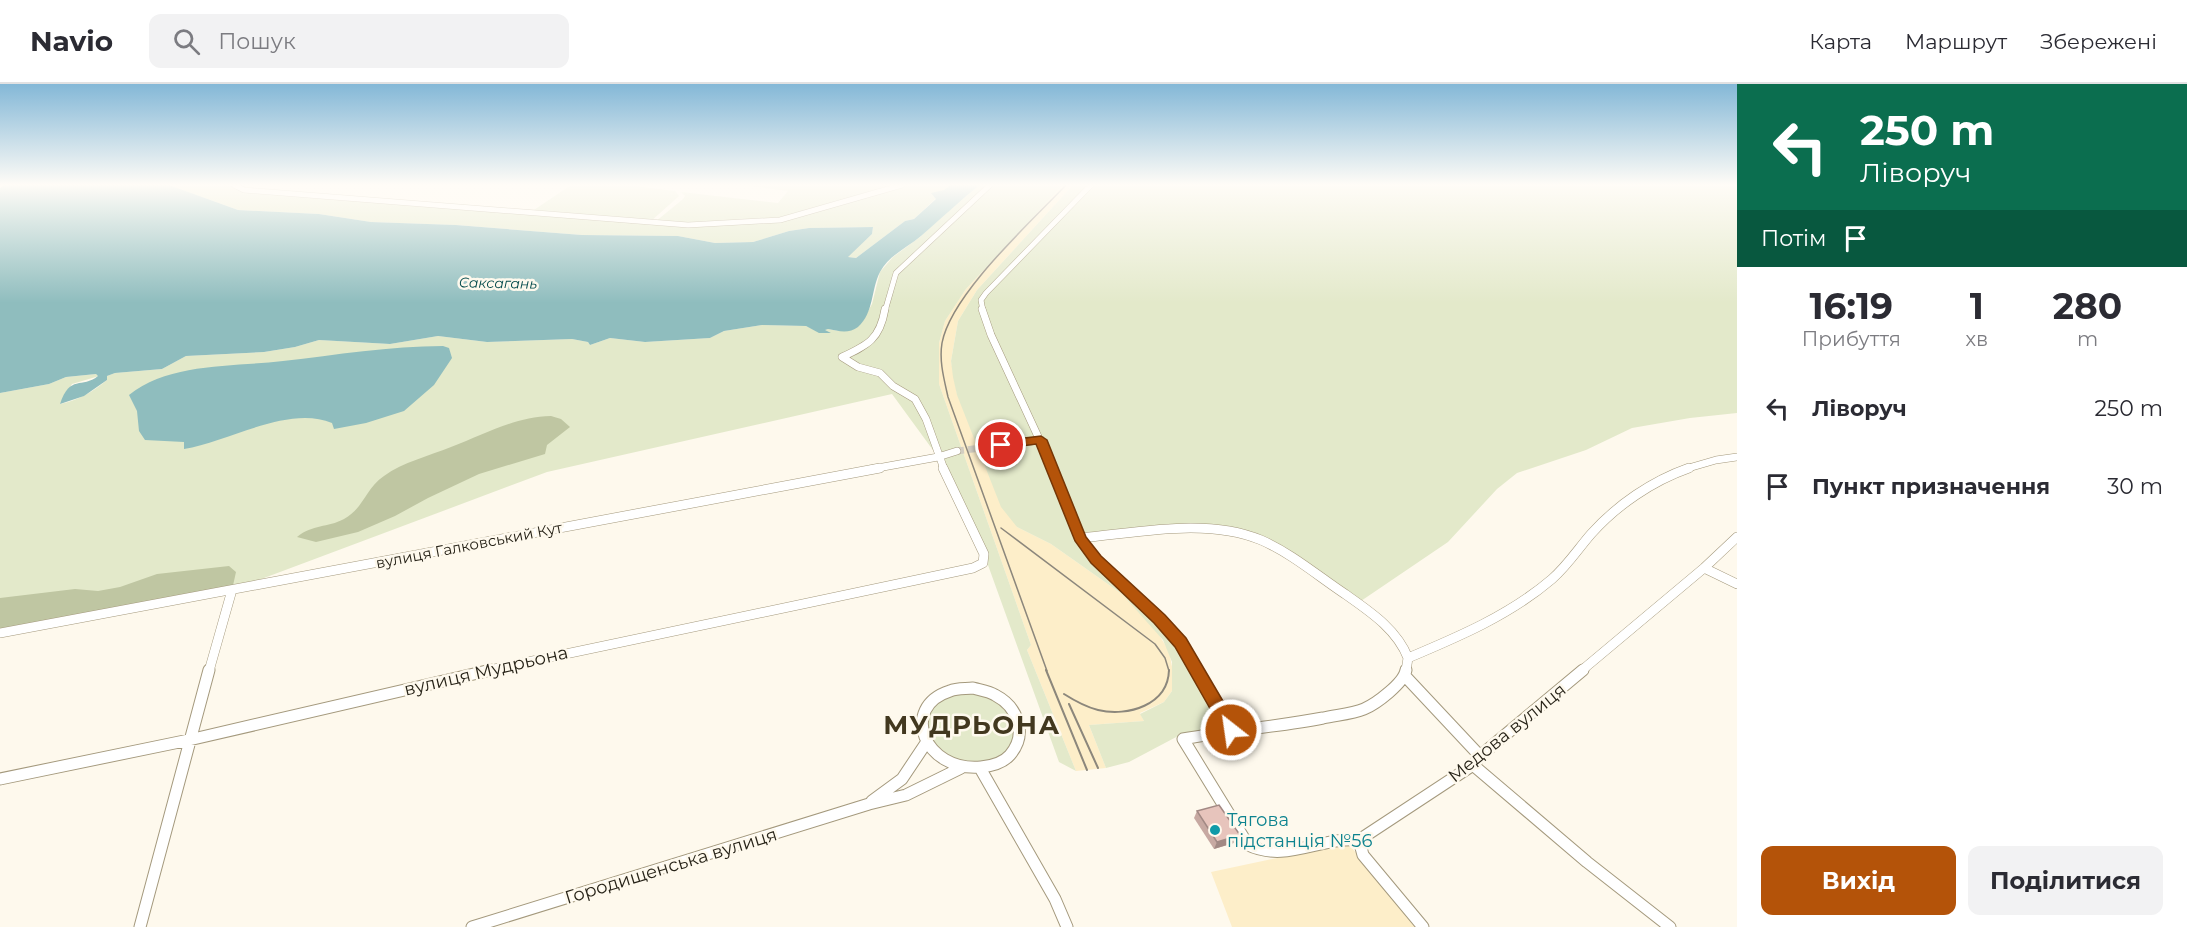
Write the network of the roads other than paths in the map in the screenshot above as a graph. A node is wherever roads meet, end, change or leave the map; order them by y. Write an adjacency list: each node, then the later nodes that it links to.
1 (680, 224): 2 (street)
2 (700, 224)
3 (948, 224): 8 (street)
4 (1051, 224): 5 (street)
5 (1041, 440): 6 (street); 11 (street)
6 (981, 448)
7 (957, 451): 8 (street, вулиця Галковський Кут)
8 (938, 457): 14 (street, вулиця Галковський Кут); 19 (street, вулиця Мудрьона)
9 (1737, 457): 16 (street)
10 (1737, 537): 12 (street, Медова вулиця)
11 (1080, 538): 16 (street); 18 (street)
12 (1704, 568): 13 (street); 21 (street, Медова вулиця)
13 (1737, 584)
14 (232, 590): 15 (street, вулиця Галковський Кут); 19 (street)
15 (0, 633)
16 (1408, 658): 17 (street)
17 (1406, 676): 18 (street); 21 (street)
18 (1231, 730): 26 (street)
19 (189, 740): 24 (street, вулиця Мудрьона); 27 (street)
20 (926, 743): 22 (street); 23 (street, Городищенська вулиця); 25 (street, Городищенська вулиця)
21 (1477, 761): 26 (street, Медова вулиця); 31 (street)
22 (961, 768): 23 (street, Городищенська вулиця); 25 (street, Городищенська вулиця)
23 (980, 768): 29 (street)
24 (0, 779)
25 (869, 804): 28 (street, Городищенська вулиця)
26 (1359, 840): 30 (street)
27 (140, 927)
28 (472, 927)
29 (1067, 927)
30 (1423, 927)
31 (1670, 927)

